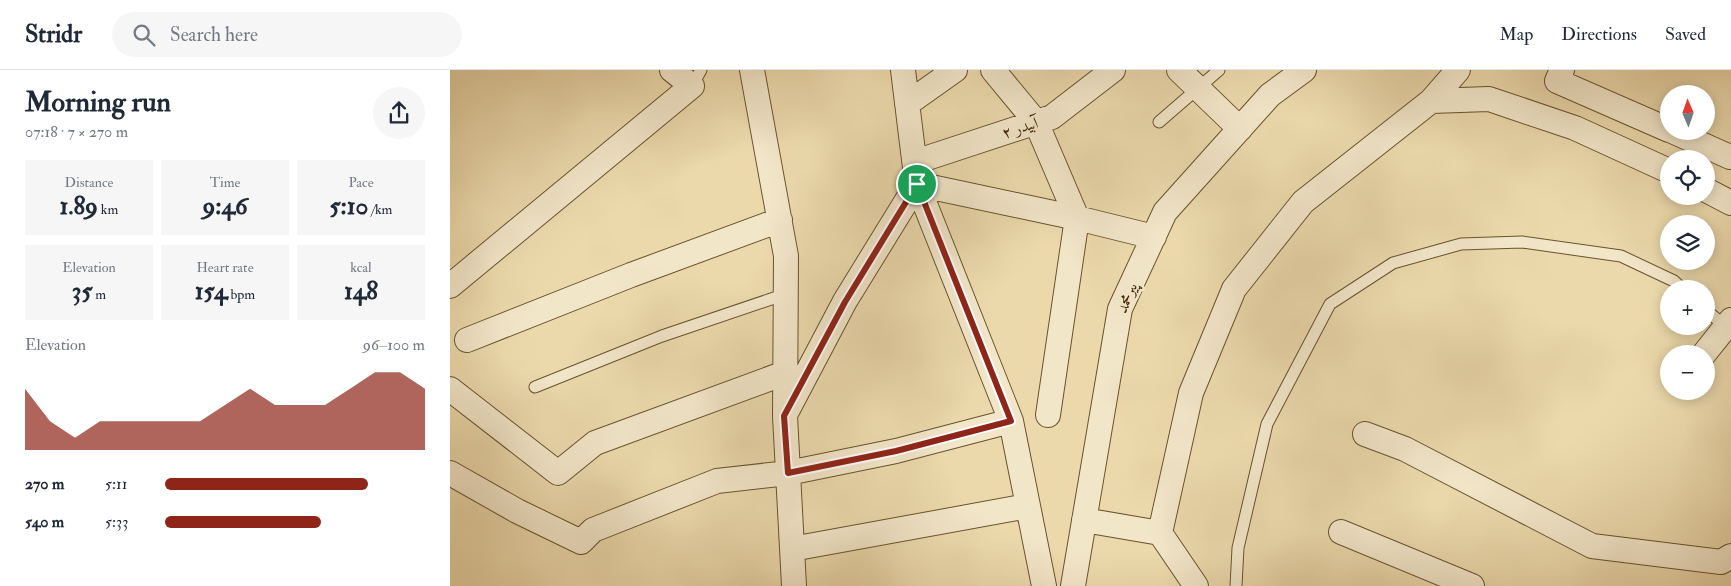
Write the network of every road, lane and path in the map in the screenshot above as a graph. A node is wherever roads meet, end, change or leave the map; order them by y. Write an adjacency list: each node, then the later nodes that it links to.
1 (672, 70): 12 (street)
2 (752, 70): 27 (street)
3 (903, 70): 15 (street)
4 (955, 70): 15 (street)
5 (993, 70): 16 (street)
6 (1113, 70): 16 (street, آبیدر ۲)
7 (1179, 70): 13 (street)
8 (1220, 70): 13 (lane)
9 (1304, 70): 19 (street, پیرمحمد)
10 (1458, 70): 14 (street)
11 (1562, 70): 18 (street)
12 (696, 78): 30 (street)
13 (1198, 89): 17 (lane); 19 (street)
14 (1431, 101): 22 (street); 48 (street)
15 (907, 104): 23 (street)
16 (1036, 122): 23 (street, آبیدر ۲); 26 (street)
17 (1159, 122)
18 (1660, 127)
19 (1240, 129): 28 (street, پیرمحمد)
20 (1691, 140): 21 (street)
21 (1730, 157)
22 (1660, 167)
23 (916, 173): 26 (street); 40 (street); 41 (street)
24 (1715, 195): 25 (street)
25 (1731, 203)
26 (1077, 218): 28 (street); 39 (street)
27 (780, 220): 31 (street); 34 (street)
28 (1154, 237): 46 (street, پیرمحمد)
29 (1672, 280): 55 (lane)
30 (450, 286)
31 (786, 294): 36 (street); 37 (lane)
32 (1715, 316): 33 (lane)
33 (1729, 326): 35 (street)
34 (467, 340)
35 (1712, 345)
36 (785, 372): 38 (street); 40 (street)
37 (535, 387)
38 (450, 389)
39 (1048, 415)
40 (784, 416): 44 (street)
41 (1011, 421): 44 (street); 45 (street)
42 (1365, 434): 50 (street)
43 (450, 473): 44 (street)
44 (788, 473): 49 (street)
45 (1028, 506): 49 (street); 52 (street)
46 (1084, 520): 48 (street); 53 (street, پیرمحمد)
47 (1341, 532): 56 (street)
48 (1160, 533): 54 (street)
49 (792, 549): 51 (street)
50 (1731, 556)
51 (794, 586)
52 (1044, 586)
53 (1073, 586)
54 (1196, 586)
55 (1236, 586)
56 (1472, 586)

